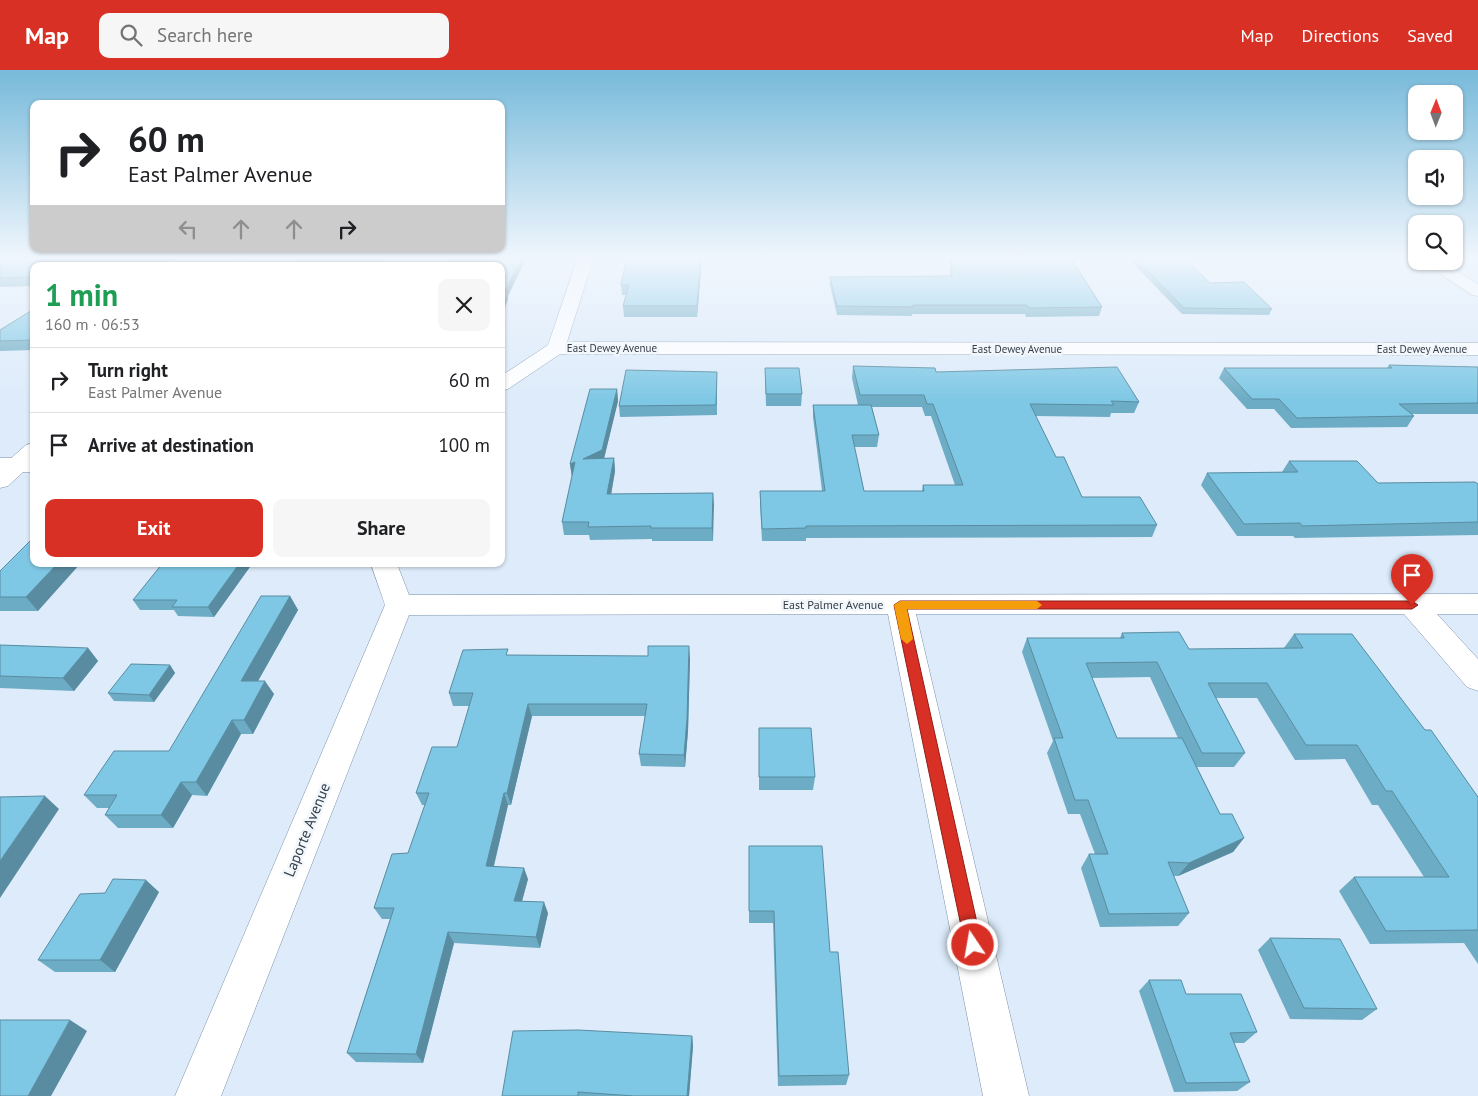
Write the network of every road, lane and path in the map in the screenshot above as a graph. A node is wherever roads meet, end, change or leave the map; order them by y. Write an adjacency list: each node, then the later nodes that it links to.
1 (570, 305): 2 (street)
2 (556, 348): 3 (street, East Dewey Avenue); 4 (street)
3 (1478, 349)
4 (505, 382)
5 (385, 567): 7 (street)
6 (1478, 604): 9 (street, East Palmer Avenue)
7 (399, 605): 8 (street, East Palmer Avenue); 11 (street, Laporte Avenue)
8 (900, 605): 9 (street, East Palmer Avenue); 12 (street)
9 (1412, 605): 10 (street)
10 (1478, 679)
11 (198, 1096)
12 (1006, 1096)

